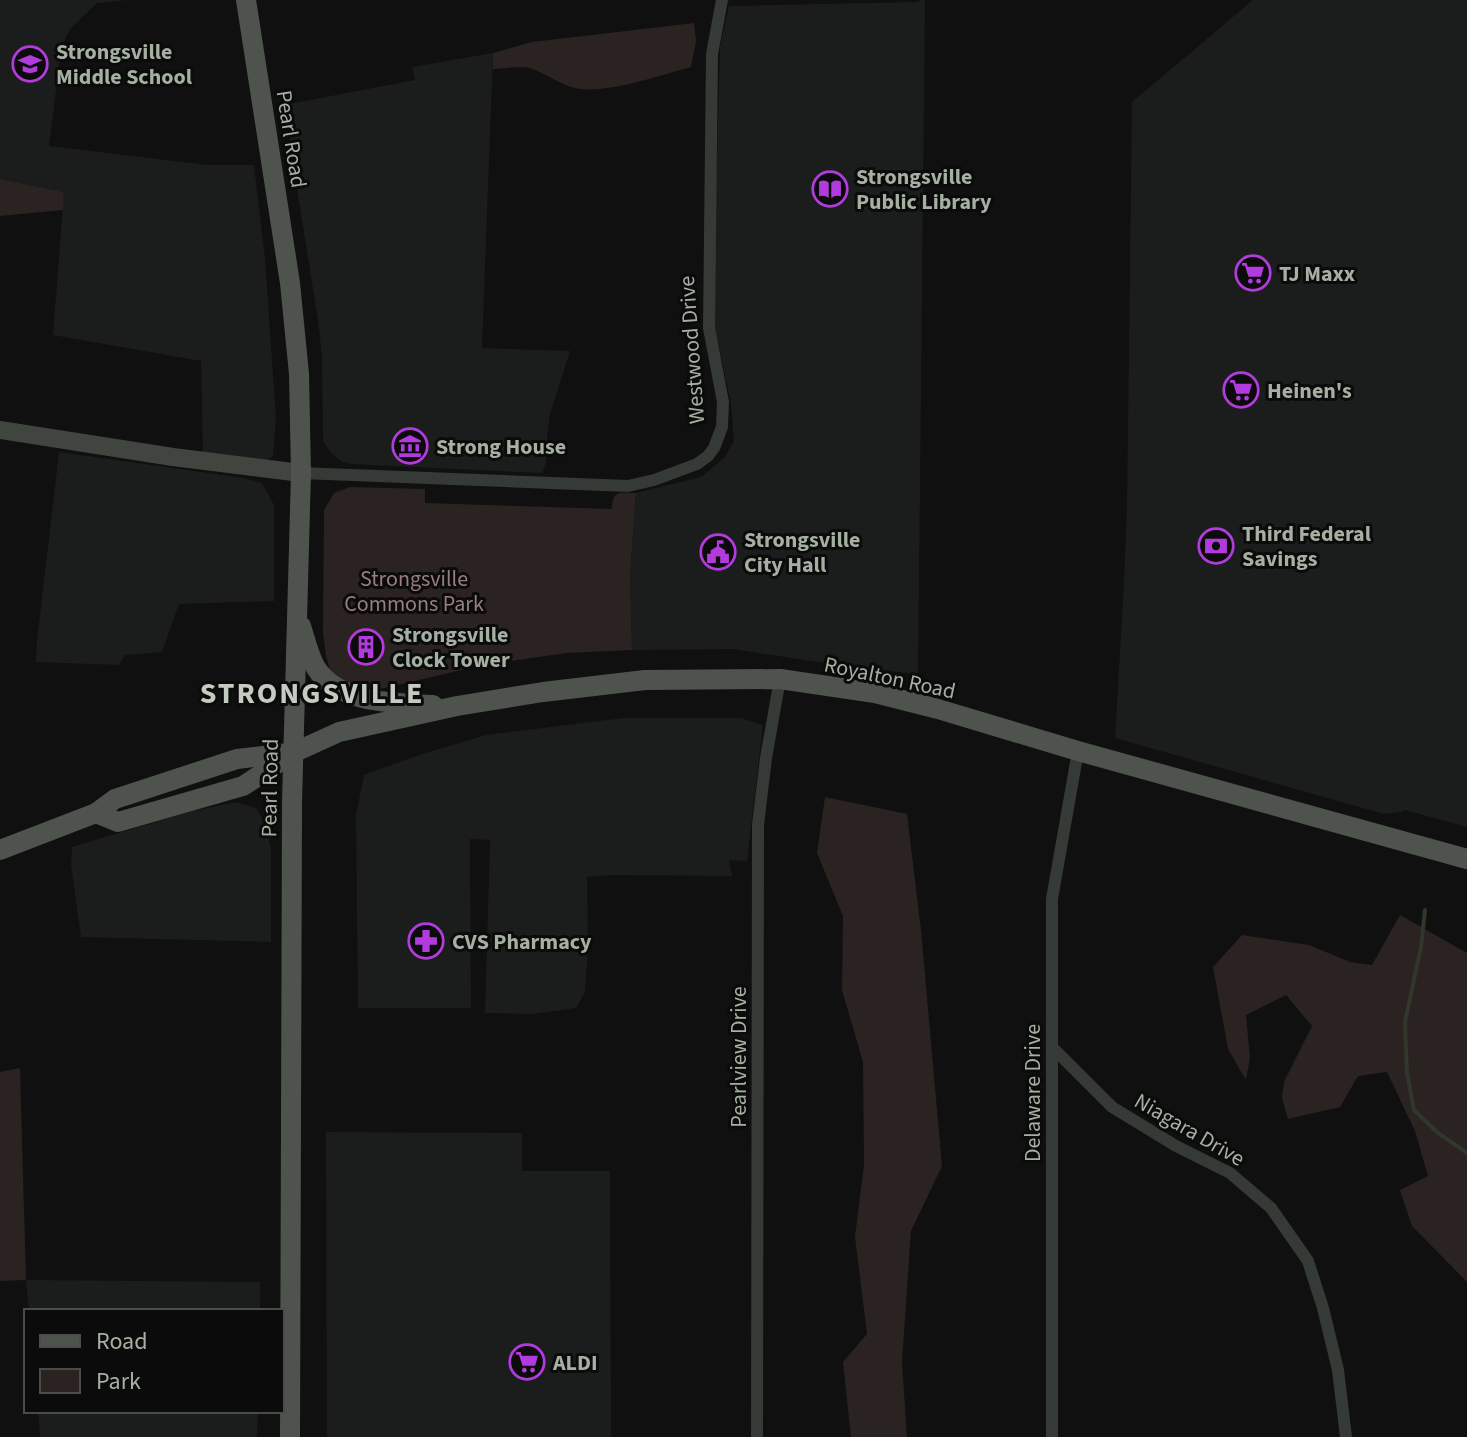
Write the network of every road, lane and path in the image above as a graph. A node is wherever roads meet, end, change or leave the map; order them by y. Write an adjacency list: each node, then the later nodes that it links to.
1 (246, 0): 4 (main road, Pearl Road)
2 (722, 0): 4 (street, Westwood Drive)
3 (0, 430): 4 (street, Westwood Drive)
4 (301, 473): 5 (main road, Pearl Road)
5 (297, 611): 7 (main road); 9 (main road, Pearl Road)
6 (780, 679): 7 (main road, Royalton Road); 8 (main road, Royalton Road); 14 (street, Pearlview Drive)
7 (457, 706): 9 (main road, Royalton Road)
8 (1078, 751): 11 (main road, Royalton Road); 12 (street, Delaware Drive)
9 (293, 753): 10 (main road, Royalton Road); 13 (main road, Pearl Road)
10 (0, 850)
11 (1467, 859)
12 (1052, 1047): 15 (street, Delaware Drive); 16 (street, Niagara Drive)
13 (290, 1437)
14 (757, 1437)
15 (1052, 1437)
16 (1346, 1437)

